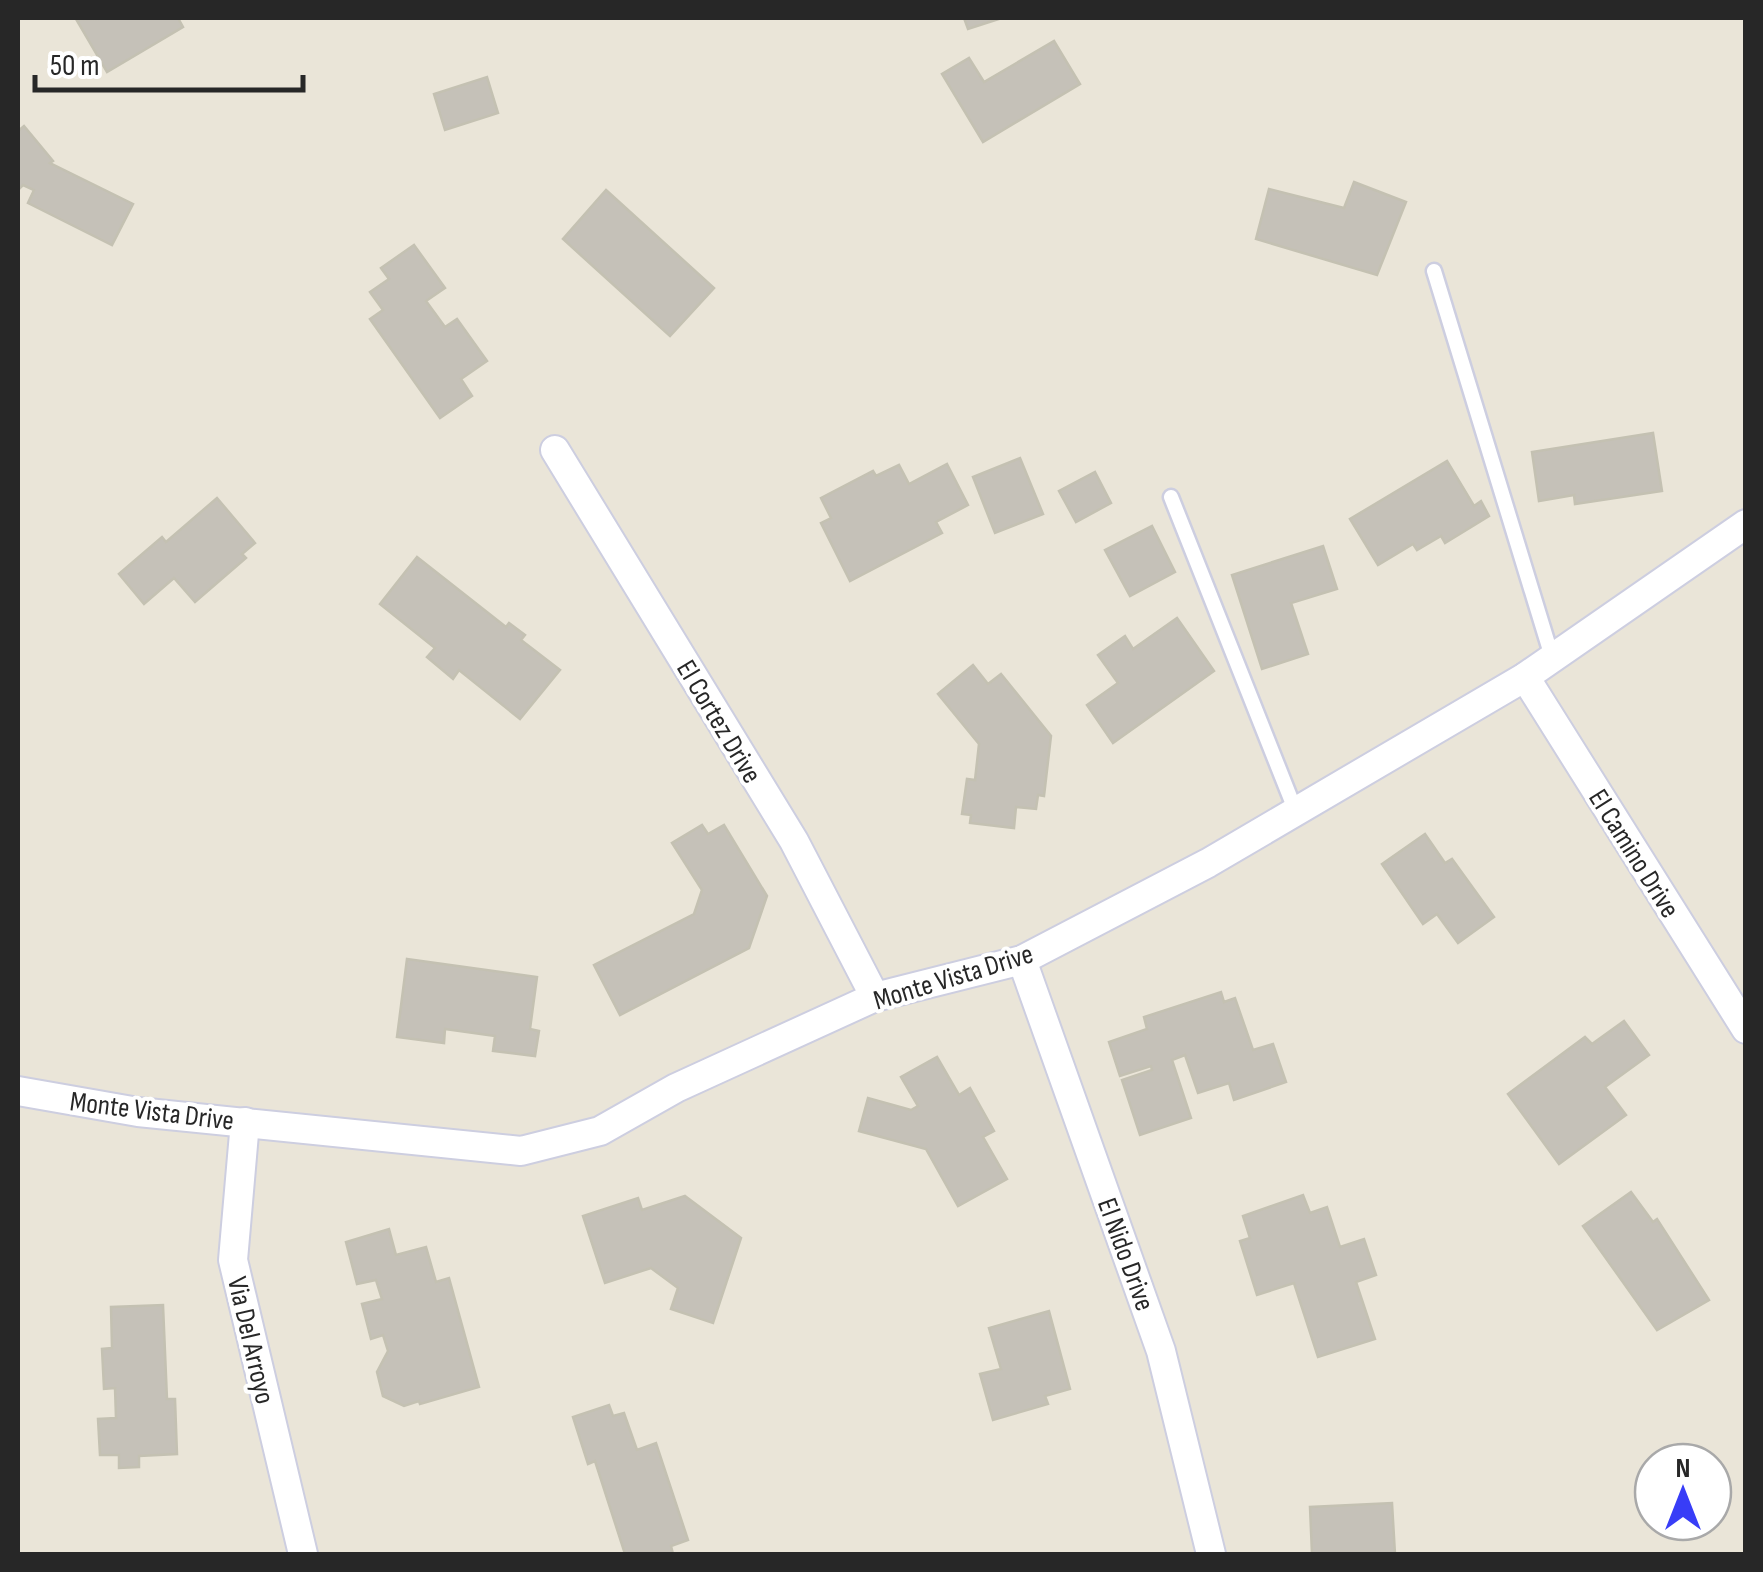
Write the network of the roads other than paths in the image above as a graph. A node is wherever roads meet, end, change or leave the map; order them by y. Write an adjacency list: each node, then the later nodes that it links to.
1 (1434, 271): 5 (lane)
2 (554, 450): 9 (street, El Cortez Drive)
3 (1171, 496): 7 (lane)
4 (1746, 524): 5 (street, Monte Vista Drive)
5 (1552, 658): 6 (street, Monte Vista Drive)
6 (1525, 677): 7 (street, Monte Vista Drive); 10 (street, El Camino Drive)
7 (1296, 812): 8 (street, Monte Vista Drive)
8 (1022, 960): 9 (street, Monte Vista Drive); 14 (street, El Nido Drive)
9 (875, 997): 12 (street, Monte Vista Drive)
10 (1746, 1029)
11 (18, 1091): 12 (street, Monte Vista Drive)
12 (245, 1122): 13 (street, Via Del Arroyo)
13 (303, 1554)
14 (1212, 1554)

